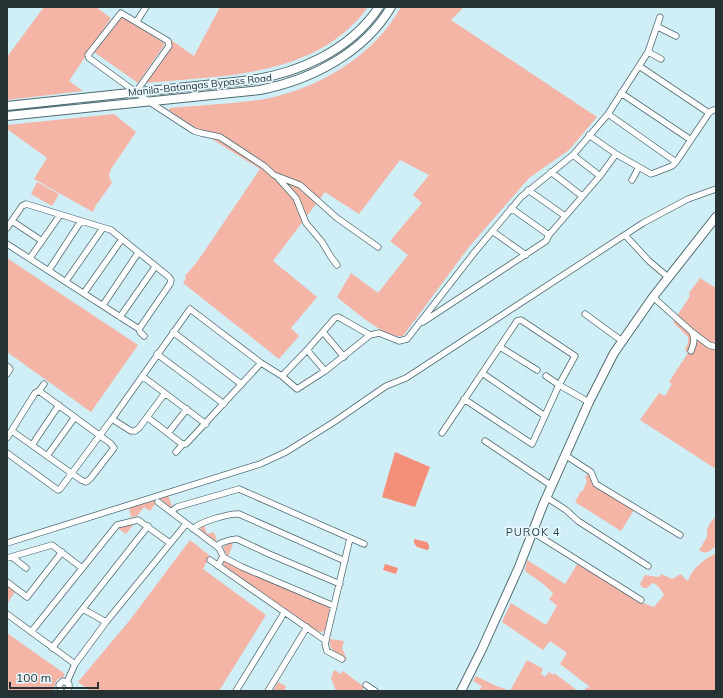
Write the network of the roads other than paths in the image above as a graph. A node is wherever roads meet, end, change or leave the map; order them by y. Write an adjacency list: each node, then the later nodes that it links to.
1 (146, 7): 5 (street)
2 (379, 7): 11 (main road, Manila-Batangas Bypass Road)
3 (391, 7): 13 (main road, Manila-Batangas Bypass Road)
4 (660, 17): 6 (street)
5 (137, 21): 11 (street); 11 (street)
6 (658, 27): 7 (street); 8 (street)
7 (676, 36)
8 (648, 52): 9 (street); 10 (street)
9 (661, 59)
10 (639, 66): 12 (street); 16 (street)
11 (136, 92): 13 (street); 14 (main road, Manila-Batangas Bypass Road)
12 (621, 93): 17 (street); 20 (street)
13 (148, 101): 18 (main road, Manila-Batangas Bypass Road); 26 (street)
14 (7, 106)
15 (716, 110): 16 (street)
16 (709, 113): 20 (street)
17 (608, 114): 19 (street); 23 (street)
18 (7, 116)
19 (589, 135): 21 (street); 22 (street)
20 (691, 140): 23 (street)
21 (616, 154): 24 (street); 27 (street)
22 (573, 155): 25 (street); 27 (street)
23 (676, 162): 24 (street)
24 (639, 167): 28 (street)
25 (551, 172): 30 (street); 31 (street)
26 (276, 176): 46 (street); 50 (street)
27 (600, 176): 31 (street)
28 (632, 180)
29 (716, 189): 42 (street)
30 (528, 190): 32 (street); 34 (street)
31 (582, 196): 34 (street)
32 (512, 208): 40 (street); 41 (street)
33 (60, 215): 36 (street); 37 (street); 44 (street)
34 (565, 216): 41 (street)
35 (716, 217): 53 (main road)
36 (12, 221): 38 (street); 44 (street)
37 (81, 221): 39 (street); 52 (street)
38 (7, 228)
39 (104, 228): 43 (street); 54 (street)
40 (492, 231): 48 (street); 60 (street)
41 (548, 235): 48 (street)
42 (625, 235): 53 (street); 121 (street)
43 (122, 239): 47 (street); 55 (street)
44 (42, 241): 49 (street)
45 (7, 244): 49 (street)
46 (378, 247)
47 (138, 253): 51 (street); 57 (street)
48 (526, 255): 60 (street)
49 (30, 258): 52 (street)
50 (337, 265)
51 (155, 267): 59 (street); 61 (street)
52 (49, 270): 54 (street)
53 (669, 278): 56 (main road)
54 (66, 281): 55 (street)
55 (84, 293): 57 (street)
56 (653, 296): 64 (street); 67 (main road)
57 (103, 305): 59 (street)
58 (585, 314): 67 (street)
59 (120, 317): 61 (street)
60 (419, 326): 65 (street)
61 (139, 329): 66 (street)
62 (173, 332): 72 (street); 74 (street); 84 (street)
63 (323, 332): 65 (street); 70 (street); 73 (street)
64 (692, 332): 69 (street); 71 (street)
65 (370, 335): 73 (street)
66 (144, 336)
67 (622, 341): 89 (main road)
68 (500, 347): 76 (street); 78 (street); 85 (street)
69 (716, 347)
70 (307, 350): 77 (street); 81 (street)
71 (691, 351)
72 (157, 354): 80 (street); 90 (street)
73 (344, 357): 77 (street)
74 (262, 363): 81 (street); 84 (street)
75 (7, 366): 79 (street)
76 (537, 370)
77 (325, 371): 81 (street)
78 (482, 373): 88 (street); 93 (street)
79 (7, 374)
80 (142, 376): 87 (street); 96 (street)
81 (282, 376)
82 (546, 376): 85 (street)
83 (44, 384): 86 (street)
84 (241, 384): 90 (street)
85 (559, 385): 89 (street); 93 (street)
86 (39, 391): 91 (street); 98 (street)
87 (165, 393): 92 (street); 95 (street)
88 (464, 400): 93 (street); 100 (street)
89 (589, 402): 108 (main road)
90 (224, 404): 97 (street)
91 (59, 405): 94 (street); 105 (street)
92 (187, 409): 97 (street); 99 (street)
93 (545, 416)
94 (75, 417): 101 (street); 109 (street)
95 (147, 417): 96 (street); 99 (street)
96 (112, 419): 101 (street)
97 (206, 424): 104 (street)
98 (12, 431): 102 (street); 105 (street)
99 (168, 433): 104 (street)
100 (442, 433)
101 (100, 435): 110 (street); 110 (street)
102 (7, 438)
103 (485, 441): 111 (street)
104 (183, 444): 106 (street)
105 (32, 445): 109 (street)
106 (176, 452)
107 (7, 453): 110 (street)
108 (565, 454): 111 (main road); 119 (street)
109 (47, 456): 110 (street)
110 (71, 473)
111 (552, 486): 112 (main road)
112 (546, 497): 118 (main road); 131 (street)
113 (158, 502): 114 (street)
114 (171, 512): 115 (street); 120 (street)
115 (186, 524): 117 (street); 122 (street)
116 (148, 526): 122 (street); 133 (street); 138 (street)
117 (193, 529): 124 (street); 129 (street)
118 (531, 531): 136 (street); 155 (main road)
119 (680, 535)
120 (350, 538): 123 (street); 129 (street)
121 (7, 543)
122 (170, 543): 141 (street)
123 (364, 544)
124 (217, 546): 126 (street); 135 (street)
125 (62, 552): 127 (street); 133 (street); 134 (street)
126 (223, 557): 130 (street); 137 (street)
127 (9, 558): 132 (street)
128 (210, 560): 130 (street)
129 (345, 561): 135 (street)
130 (218, 566): 139 (street)
131 (648, 566)
132 (26, 568)
133 (82, 568): 143 (street)
134 (7, 582)
135 (340, 584): 137 (street)
136 (641, 600)
137 (334, 606): 144 (street)
138 (83, 609): 141 (street); 145 (street)
139 (284, 613): 142 (street); 152 (street)
140 (7, 614): 143 (street)
141 (106, 622): 147 (street)
142 (307, 628): 144 (street); 153 (street)
143 (31, 632): 145 (street)
144 (326, 641): 146 (street)
145 (52, 648): 147 (street)
146 (342, 660)
147 (75, 664): 148 (street)
148 (67, 682): 150 (street); 151 (street)
149 (366, 685): 154 (street)
150 (61, 691)
151 (68, 691)
152 (236, 691)
153 (268, 691)
154 (375, 691)
155 (461, 691)

